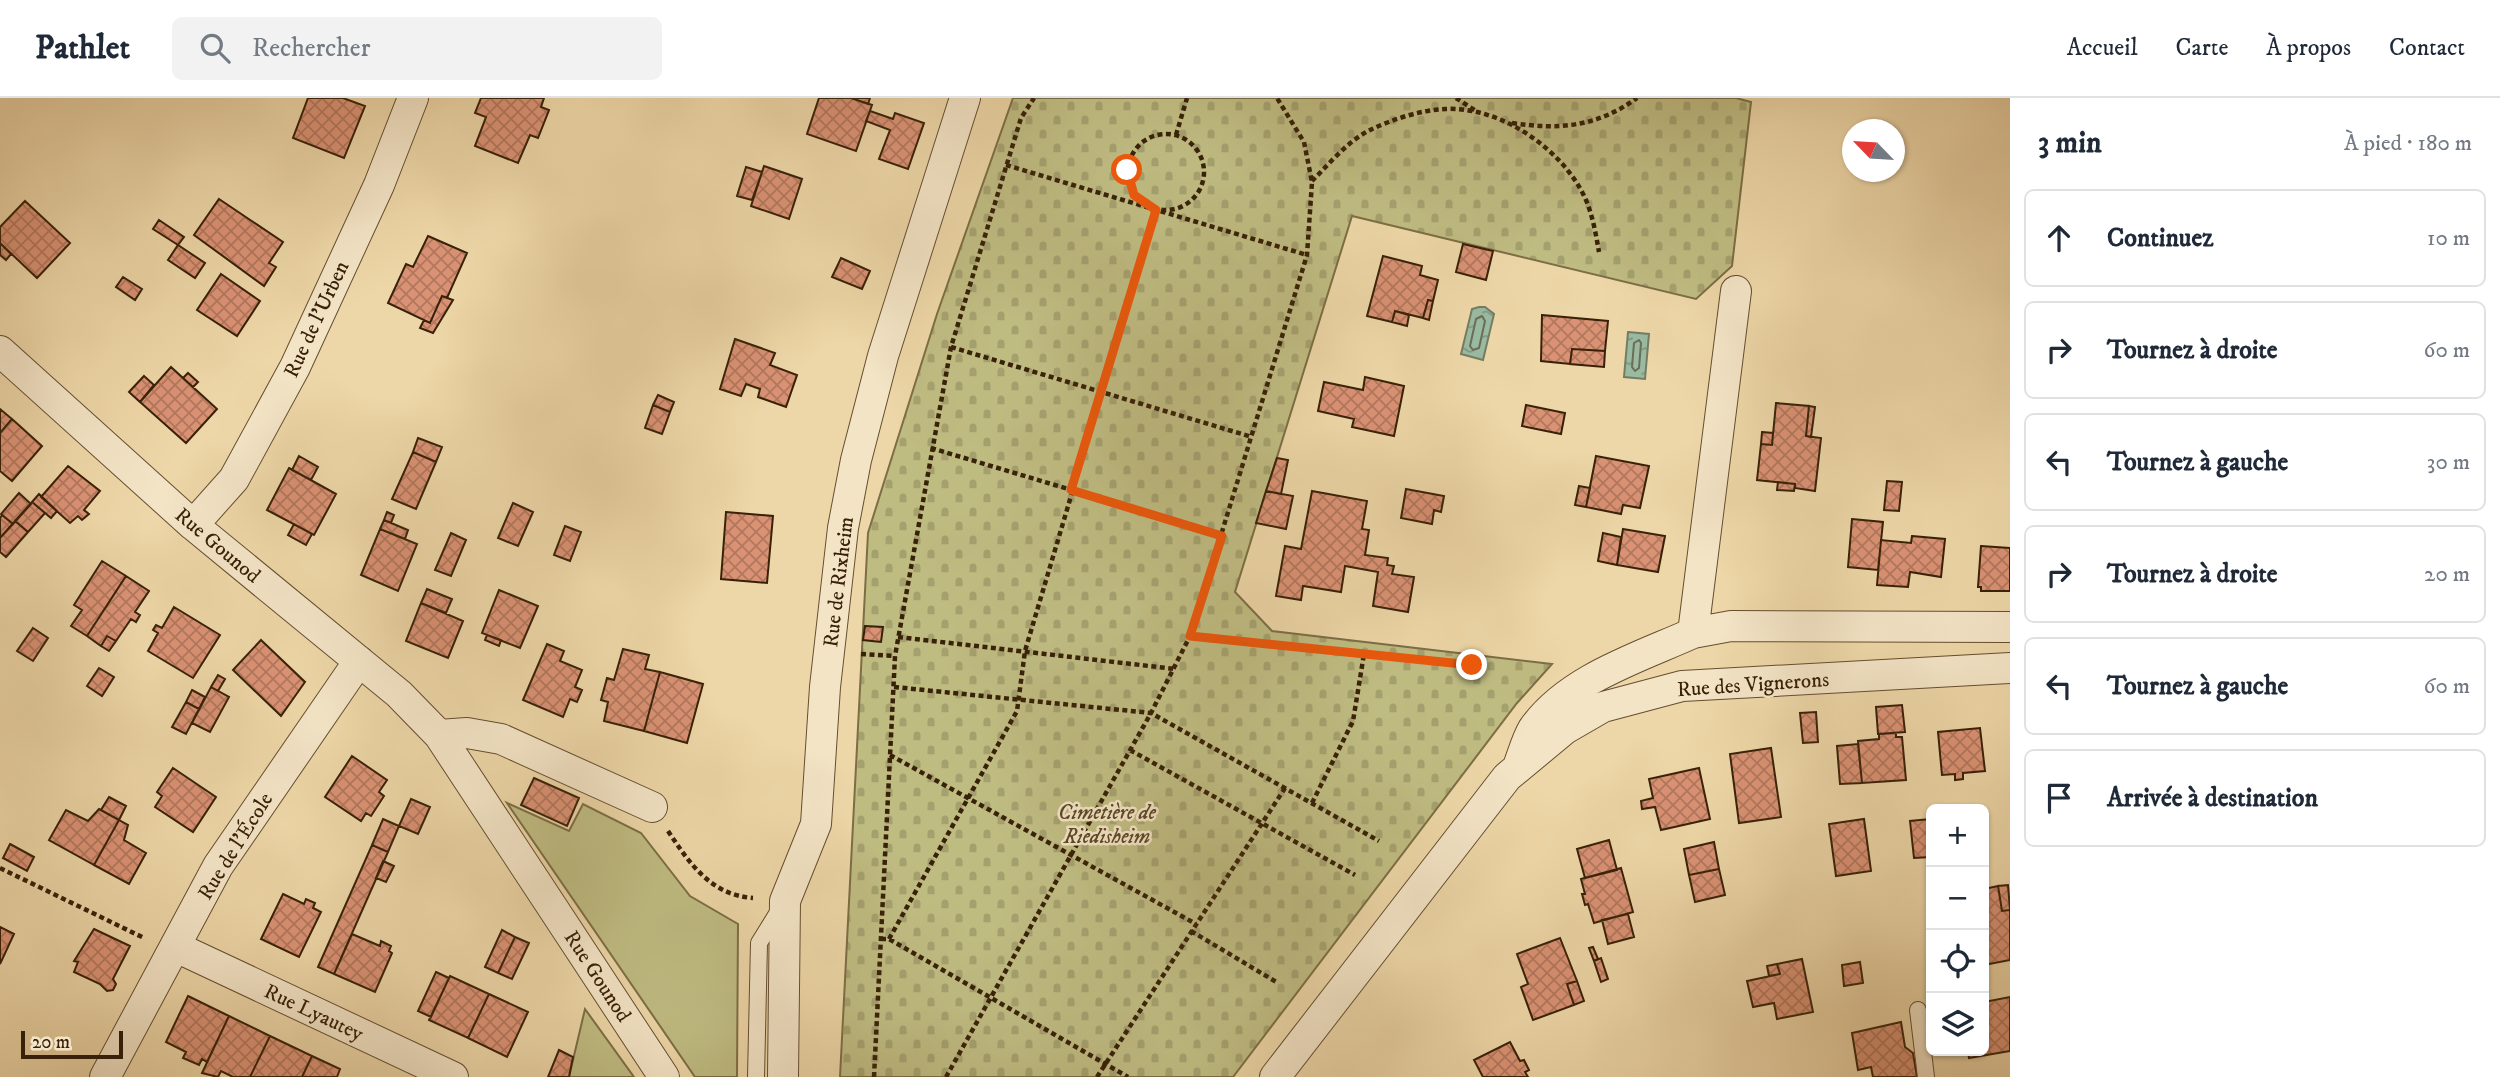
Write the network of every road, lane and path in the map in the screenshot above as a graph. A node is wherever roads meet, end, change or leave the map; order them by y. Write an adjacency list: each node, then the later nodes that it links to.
1 (413, 98): 23 (street, Rue de l'Urben)
2 (965, 98): 53 (street, Rue de Rixheim)
3 (1034, 98): 11 (path)
4 (1187, 98): 10 (path)
5 (1277, 98): 12 (path)
6 (1456, 98): 8 (path)
7 (1637, 98): 9 (path)
8 (1479, 113): 9 (path); 12 (path)
9 (1510, 123): 14 (path)
10 (1176, 135): 13 (path); 13 (path)
11 (1006, 165): 13 (path); 17 (path)
12 (1312, 182): 15 (path)
13 (1156, 210): 15 (path); 19 (path)
14 (1599, 253)
15 (1307, 256): 20 (path)
16 (1736, 291): 26 (street)
17 (951, 347): 19 (path); 21 (path)
18 (0, 351): 23 (street, Rue Gounod)
19 (1100, 392): 20 (path); 22 (path)
20 (1252, 437): 24 (path)
21 (931, 448): 22 (path); 28 (path)
22 (1071, 490): 24 (path); 29 (path)
23 (193, 525): 33 (street, Rue Gounod)
24 (1222, 536): 27 (path)
25 (2010, 627): 26 (street, Rue des Vignerons)
26 (1693, 633): 43 (street, Rue des Vignerons)
27 (1190, 636): 31 (path); 36 (path)
28 (898, 637): 29 (path); 32 (path)
29 (1025, 652): 36 (path); 38 (path)
30 (854, 653): 32 (path)
31 (1364, 654): 34 (path); 46 (path)
32 (895, 656): 37 (path)
33 (359, 661): 40 (street, Rue Gounod); 58 (street, Rue de l'École)
34 (1472, 665)
35 (2010, 668): 43 (street, Rue des Vignerons)
36 (1175, 669): 39 (path)
37 (894, 687): 38 (path); 42 (path)
38 (1018, 699): 39 (path); 45 (path)
39 (1151, 713): 41 (path); 44 (path)
40 (439, 735): 47 (street); 65 (street, Rue Gounod)
41 (1130, 750): 48 (path); 50 (path)
42 (890, 755): 45 (path); 56 (path)
43 (1518, 767): 72 (street, Rue des Vignerons)
44 (1284, 788): 46 (path); 48 (path)
45 (968, 798): 50 (path); 57 (path)
46 (1312, 803): 49 (path)
47 (652, 807): 53 (path)
48 (1262, 823): 52 (path); 54 (path)
49 (1379, 841)
50 (1071, 855): 54 (path); 60 (path)
51 (0, 868): 58 (path)
52 (1355, 875)
53 (785, 901): 66 (lane); 67 (street, Rue de Rixheim)
54 (1196, 925): 55 (path)
55 (1191, 931): 59 (path); 62 (path)
56 (881, 939): 57 (path); 68 (path)
57 (889, 939): 60 (path)
58 (165, 945): 63 (street, Rue de l'École); 64 (street, Rue Lyautey)
59 (1278, 983)
60 (991, 998): 62 (path); 69 (path)
61 (1918, 1010): 73 (lane)
62 (1105, 1064): 70 (path); 71 (path)
63 (105, 1077)
64 (453, 1077)
65 (664, 1077)
66 (756, 1077)
67 (783, 1077)
68 (874, 1077)
69 (946, 1077)
70 (1097, 1077)
71 (1128, 1077)
72 (1275, 1077)
73 (1926, 1077)

